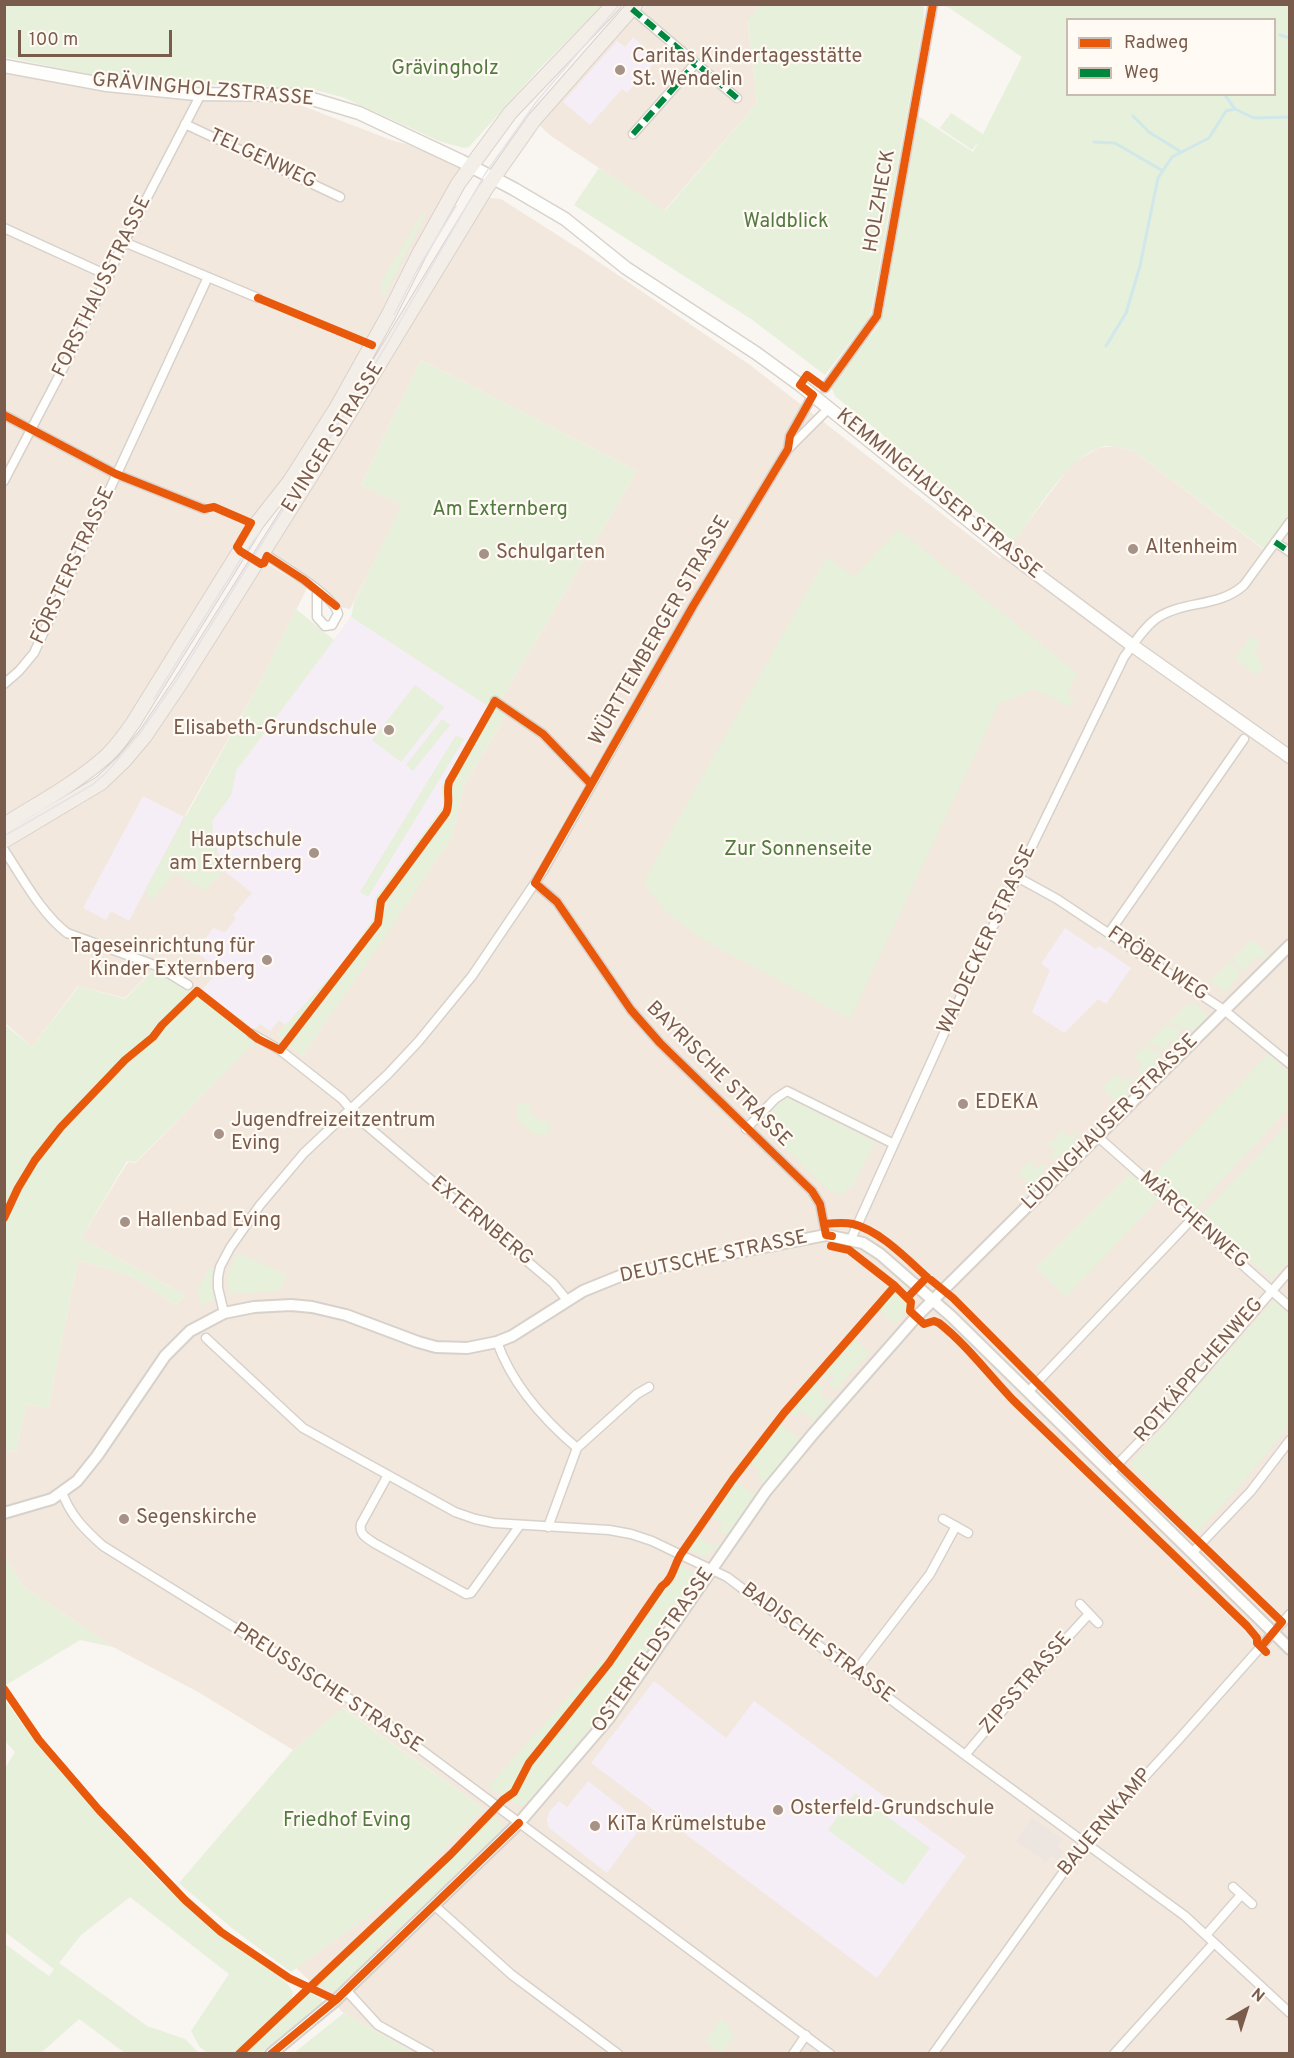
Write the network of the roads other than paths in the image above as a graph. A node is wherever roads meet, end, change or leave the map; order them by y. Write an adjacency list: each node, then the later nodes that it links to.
1 (614, 4): 10 (main road, EVINGER STRASSE)
2 (933, 4): 18 (street, HOLZHECK)
3 (634, 7): 4 (street); 11 (main road, EVINGER STRASSE)
4 (695, 64): 7 (street); 9 (street)
5 (4, 66): 6 (main road, GRÄVINGHOLZSTRASSE)
6 (201, 94): 8 (street, FORSTHAUSSTRASSE); 10 (main road, GRÄVINGHOLZSTRASSE)
7 (737, 98)
8 (185, 124): 12 (street, TELGENWEG); 14 (street, FORSTHAUSSTRASSE)
9 (633, 134)
10 (471, 166): 11 (main road, GRÄVINGHOLZSTRASSE); 38 (main road, EVINGER STRASSE)
11 (494, 178): 19 (main road, KEMMINGHAUSER STRASSE); 29 (main road, EVINGER STRASSE)
12 (340, 197)
13 (4, 228): 15 (street)
14 (124, 242): 15 (street, FORSTHAUSSTRASSE); 16 (street)
15 (109, 276): 22 (street, FORSTHAUSSTRASSE)
16 (208, 277): 17 (street); 24 (street, FÖRSTERSTRASSE)
17 (258, 298)
18 (825, 388)
19 (813, 395): 20 (main road, KEMMINGHAUSER STRASSE); 23 (street, WÜRTTEMBERGER STRASSE)
20 (829, 408): 23 (street, WÜRTTEMBERGER STRASSE); 32 (main road, KEMMINGHAUSER STRASSE)
21 (4, 415): 22 (street)
22 (32, 428): 24 (street); 25 (street, FORSTHAUSSTRASSE)
23 (788, 449): 37 (street, WÜRTTEMBERGER STRASSE)
24 (116, 474): 26 (street); 33 (street, FÖRSTERSTRASSE)
25 (4, 481)
26 (204, 509)
27 (1290, 522): 28 (street, WALDECKER STRASSE)
28 (1275, 542): 30 (street); 32 (street, WALDECKER STRASSE)
29 (262, 552): 31 (street); 39 (main road, EVINGER STRASSE)
30 (1290, 552)
31 (317, 590)
32 (1133, 646): 36 (main road, KEMMINGHAUSER STRASSE); 41 (street, WALDECKER STRASSE)
33 (4, 684)
34 (495, 701): 37 (street)
35 (1244, 739): 43 (street)
36 (1290, 757)
37 (591, 784): 42 (street, WÜRTTEMBERGER STRASSE)
38 (4, 825)
39 (4, 841)
40 (4, 850): 45 (street)
41 (1017, 878): 43 (street, FRÖBELWEG); 52 (street, WALDECKER STRASSE)
42 (535, 884): 49 (street, WÜRTTEMBERGER STRASSE); 50 (street, BAYRISCHE STRASSE)
43 (1109, 933): 46 (street, FRÖBELWEG)
44 (1290, 945): 46 (street, LÜDINGHAUSER STRASSE)
45 (188, 985)
46 (1224, 1010): 48 (street, FRÖBELWEG); 51 (street, LÜDINGHAUSER STRASSE)
47 (252, 1034): 49 (street, EXTERNBERG)
48 (1290, 1064)
49 (351, 1110): 58 (street, EXTERNBERG); 61 (street, WÜRTTEMBERGER STRASSE)
50 (746, 1129): 52 (street, BAYRISCHE STRASSE); 54 (street, BAYRISCHE STRASSE)
51 (1097, 1136): 53 (street, MÄRCHENWEG); 59 (street, LÜDINGHAUSER STRASSE)
52 (894, 1144): 55 (street, WALDECKER STRASSE)
53 (1191, 1220): 57 (street, MÄRCHENWEG); 65 (street)
54 (826, 1235): 55 (street, DEUTSCHE STRASSE); 58 (street, DEUTSCHE STRASSE)
55 (851, 1239): 59 (street)
56 (1290, 1270): 57 (street, ROTKÄPPCHENWEG)
57 (1271, 1290): 60 (street, MÄRCHENWEG); 68 (street, ROTKÄPPCHENWEG)
58 (567, 1300): 63 (street, DEUTSCHE STRASSE)
59 (934, 1301): 65 (street); 78 (street, OSTERFELDSTRASSE)
60 (1290, 1307)
61 (224, 1313): 63 (street, DEUTSCHE STRASSE); 70 (street, DEUTSCHE STRASSE)
62 (206, 1338): 69 (street, BADISCHE STRASSE)
63 (497, 1342): 67 (street)
64 (649, 1387): 67 (street)
65 (1028, 1392): 68 (street)
66 (1290, 1440): 77 (street)
67 (577, 1448): 75 (street)
68 (1110, 1472): 77 (street)
69 (388, 1475): 73 (street, BADISCHE STRASSE); 73 (street)
70 (62, 1492): 71 (street, DEUTSCHE STRASSE); 87 (street, PREUSSISCHE STRASSE)
71 (4, 1513)
72 (943, 1519): 74 (street)
73 (520, 1525): 75 (street, BADISCHE STRASSE)
74 (956, 1526): 76 (street); 85 (street)
75 (548, 1527): 78 (street, BADISCHE STRASSE)
76 (968, 1533)
77 (1192, 1553): 83 (street)
78 (712, 1569): 85 (street, BADISCHE STRASSE); 87 (street, OSTERFELDSTRASSE)
79 (1080, 1604): 80 (street, ZIPSSTRASSE)
80 (1089, 1614): 82 (street, ZIPSSTRASSE); 86 (street, ZIPSSTRASSE)
81 (1290, 1614): 83 (street, BAUERNKAMP)
82 (1098, 1623)
83 (1273, 1633): 84 (street); 88 (street, BAUERNKAMP)
84 (1290, 1649)
85 (854, 1672): 86 (street, BADISCHE STRASSE)
86 (965, 1755): 88 (street, BADISCHE STRASSE)
87 (519, 1822): 92 (street, OSTERFELDSTRASSE); 97 (street, PREUSSISCHE STRASSE)
88 (1085, 1842): 93 (street, BADISCHE STRASSE); 103 (street, BAUERNKAMP)
89 (1233, 1887): 90 (street)
90 (1241, 1895): 91 (street); 93 (street)
91 (1252, 1904)
92 (435, 1906): 95 (street, OSTERFELDSTRASSE); 100 (street)
93 (1206, 1935): 94 (street, BADISCHE STRASSE)
94 (1214, 1943): 96 (street, BADISCHE STRASSE); 104 (street)
95 (346, 1990): 98 (street, OSTERFELDSTRASSE); 99 (street)
96 (1290, 2013)
97 (806, 2035): 101 (street); 102 (street, PREUSSISCHE STRASSE)
98 (271, 2054)
99 (430, 2054)
100 (618, 2054)
101 (793, 2054)
102 (830, 2054)
103 (933, 2054)
104 (1114, 2054)

